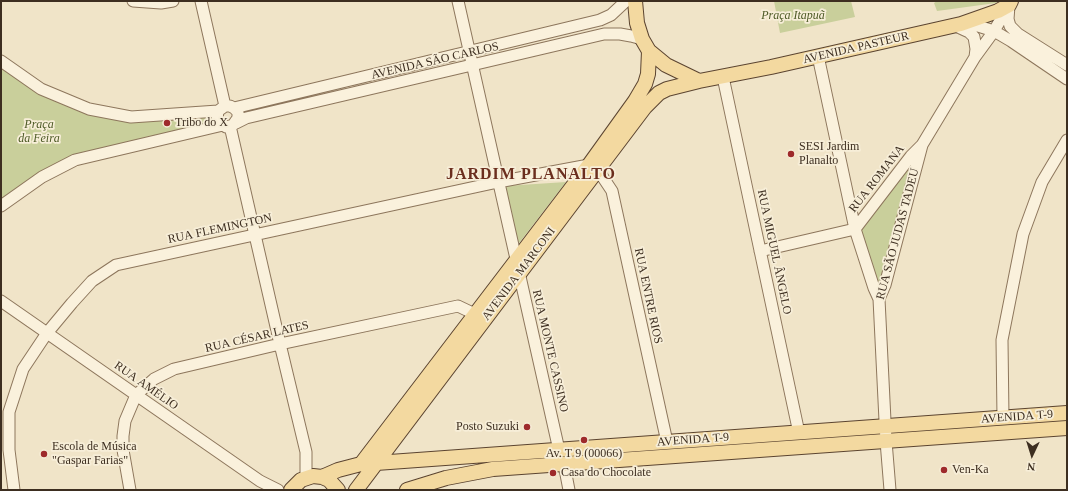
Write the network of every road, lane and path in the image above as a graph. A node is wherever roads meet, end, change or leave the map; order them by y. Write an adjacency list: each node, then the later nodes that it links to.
1 (133, 1): 2 (street)
2 (173, 1)
3 (201, 1): 23 (street)
4 (458, 1): 13 (street, RUA MONTE CASSINO)
5 (626, 1): 8 (street, AVENIDA SÃO CARLOS)
6 (635, 1): 12 (main road, AVENIDA MARCONI)
7 (1010, 3): 9 (main road, AVENIDA PASTEUR); 10 (street, RUA SÃO JUDAS TADEU); 17 (street)
8 (600, 20): 11 (street); 13 (street, AVENIDA SÃO CARLOS)
9 (958, 25): 10 (street); 14 (main road, AVENIDA PASTEUR); 15 (street)
10 (994, 31): 15 (street, RUA SÃO JUDAS TADEU); 20 (street)
11 (604, 34): 12 (street, AVENIDA SÃO CARLOS); 18 (street, AVENIDA SÃO CARLOS)
12 (645, 45): 21 (main road); 22 (main road, AVENIDA MARCONI)
13 (469, 51): 18 (street, RUA MONTE CASSINO); 23 (street, AVENIDA SÃO CARLOS)
14 (818, 56): 19 (main road, AVENIDA PASTEUR); 30 (street)
15 (975, 57): 26 (street, RUA SÃO JUDAS TADEU)
16 (1, 61): 23 (street, AVENIDA SÃO CARLOS)
17 (1067, 65)
18 (472, 66): 24 (street, AVENIDA SÃO CARLOS); 28 (street, RUA MONTE CASSINO)
19 (723, 77): 21 (main road, AVENIDA PASTEUR); 32 (street, RUA MIGUEL ÂNGELO)
20 (1067, 79)
21 (699, 81): 22 (main road, AVENIDA MARCONI)
22 (640, 104): 27 (main road, AVENIDA MARCONI)
23 (226, 108): 24 (street); 24 (street)
24 (230, 125): 29 (street, AVENIDA SÃO CARLOS); 31 (street)
25 (1067, 140): 42 (street)
26 (922, 145): 30 (street, RUA ROMANA); 35 (street, RUA SÃO JUDAS TADEU)
27 (593, 167): 28 (street, RUA FLEMINGTON); 33 (main road, AVENIDA MARCONI); 34 (main road, AVENIDA MARCONI); 47 (street, RUA ENTRE RIOS)
28 (498, 182): 31 (street, RUA FLEMINGTON); 33 (street, RUA MONTE CASSINO)
29 (1, 206)
30 (855, 228): 32 (street, RUA ROMANA); 35 (street)
31 (255, 235): 38 (street, RUA FLEMINGTON); 39 (street)
32 (760, 251): 45 (street, RUA MIGUEL ÂNGELO)
33 (516, 260): 34 (street, RUA MONTE CASSINO); 37 (main road, AVENIDA MARCONI)
34 (519, 274): 37 (main road, AVENIDA MARCONI); 48 (street, RUA MONTE CASSINO)
35 (879, 299): 43 (street, RUA SÃO JUDAS TADEU)
36 (1, 301): 38 (street, RUA AMÉLIO)
37 (480, 316): 39 (street, RUA CÉSAR LATES); 49 (main road, AVENIDA MARCONI); 50 (main road, AVENIDA MARCONI)
38 (47, 333): 40 (street, RUA AMÉLIO); 53 (street, RUA FLEMINGTON)
39 (280, 344): 40 (street, RUA CÉSAR LATES); 52 (street)
40 (136, 395): 54 (street, RUA CÉSAR LATES); 55 (street, RUA AMÉLIO)
41 (1067, 413): 42 (main road, AVENIDA T-9)
42 (1003, 418): 43 (main road, AVENIDA T-9)
43 (885, 427): 45 (main road, AVENIDA T-9); 46 (street, RUA SÃO JUDAS TADEU)
44 (1067, 428): 46 (main road, AVENIDA T-9)
45 (799, 433): 47 (main road, AVENIDA T-9)
46 (886, 441): 51 (main road, AVENIDA T-9); 61 (street, RUA SÃO JUDAS TADEU)
47 (666, 442): 48 (main road, AVENIDA T-9)
48 (559, 450): 49 (main road, AVENIDA T-9)
49 (376, 463): 50 (main road, AVENIDA T-9); 58 (main road, AVENIDA MARCONI)
50 (361, 464): 52 (main road, AVENIDA T-9)
51 (564, 464): 59 (main road, AVENIDA T-9); 60 (street)
52 (316, 477): 56 (main road, AVENIDA T-9); 57 (main road)
53 (14, 490)
54 (130, 490)
55 (278, 490)
56 (291, 490)
57 (338, 490)
58 (356, 490)
59 (407, 490)
60 (569, 490)
61 (890, 490)

